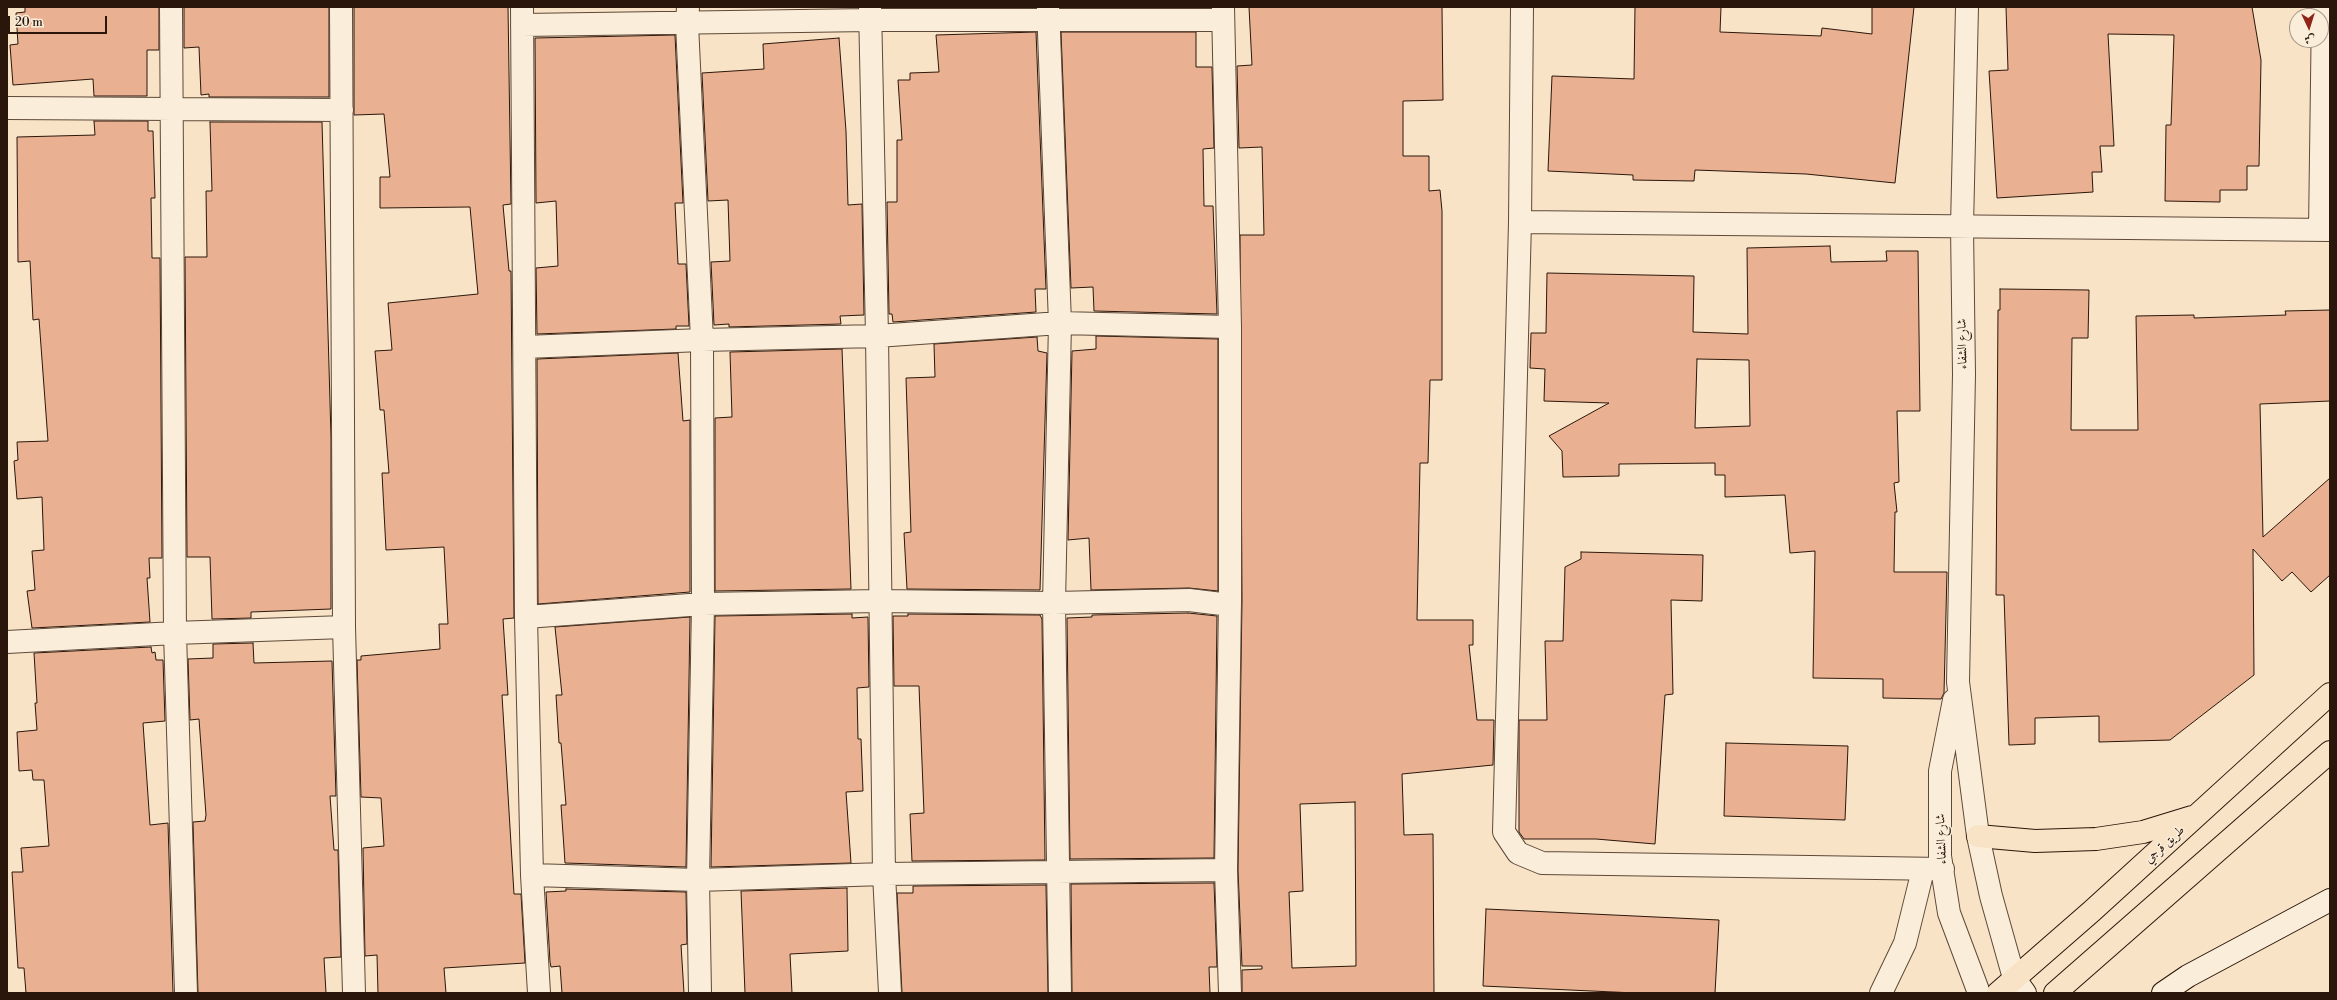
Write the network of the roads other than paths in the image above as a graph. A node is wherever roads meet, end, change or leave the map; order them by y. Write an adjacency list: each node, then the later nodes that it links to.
1 (171, 7): 12 (street)
2 (341, 7): 13 (street)
3 (1522, 7): 14 (street)
4 (1967, 7): 15 (street, شارع الشفاء)
5 (2323, 7): 16 (street)
6 (869, 13): 7 (street); 9 (street); 19 (street)
7 (1048, 13): 8 (street); 17 (street)
8 (1223, 13): 18 (street)
9 (687, 15): 10 (street); 20 (street)
10 (522, 16): 21 (street)
11 (7, 108): 12 (street)
12 (173, 109): 13 (street); 28 (street)
13 (342, 110): 27 (street)
14 (1520, 222): 15 (street); 35 (street)
15 (1962, 227): 16 (street); 30 (street, شارع الشفاء)
16 (2325, 230)
17 (1060, 323): 18 (street); 19 (street); 23 (street)
18 (1230, 327): 25 (street)
19 (877, 336): 20 (street); 22 (street)
20 (702, 340): 21 (street); 24 (street)
21 (525, 347): 26 (street)
22 (879, 601): 23 (street); 24 (street); 38 (street)
23 (1054, 603): 25 (street); 37 (street)
24 (703, 604): 26 (street); 40 (street)
25 (1230, 605): 36 (street)
26 (526, 617): 39 (street)
27 (344, 627): 28 (street); 44 (street)
28 (175, 633): 29 (street); 43 (street)
29 (7, 642)
30 (1958, 682): 34 (street, شارع الشفاء); 35 (street, شارع الشفاء)
31 (2330, 694): 33 (highway, طريق قرجي)
32 (2330, 752): 53 (highway)
33 (2197, 816): 34 (highway); 42 (highway, طريق قرجي)
34 (1978, 836): 42 (street, شارع الشفاء)
35 (1933, 869): 50 (street); 51 (street, شارع الشفاء)
36 (1226, 870): 37 (street); 49 (street)
37 (1058, 873): 38 (street); 48 (street)
38 (884, 874): 40 (street); 47 (street)
39 (532, 875): 40 (street); 45 (street)
40 (698, 880): 46 (street)
41 (2330, 900): 54 (street)
42 (2020, 986): 52 (highway, طريق قرجي)
43 (186, 993)
44 (354, 993)
45 (539, 993)
46 (700, 993)
47 (890, 993)
48 (1060, 993)
49 (1230, 993)
50 (1881, 993)
51 (1979, 993)
52 (1998, 993)
53 (2055, 993)
54 (2163, 993)

